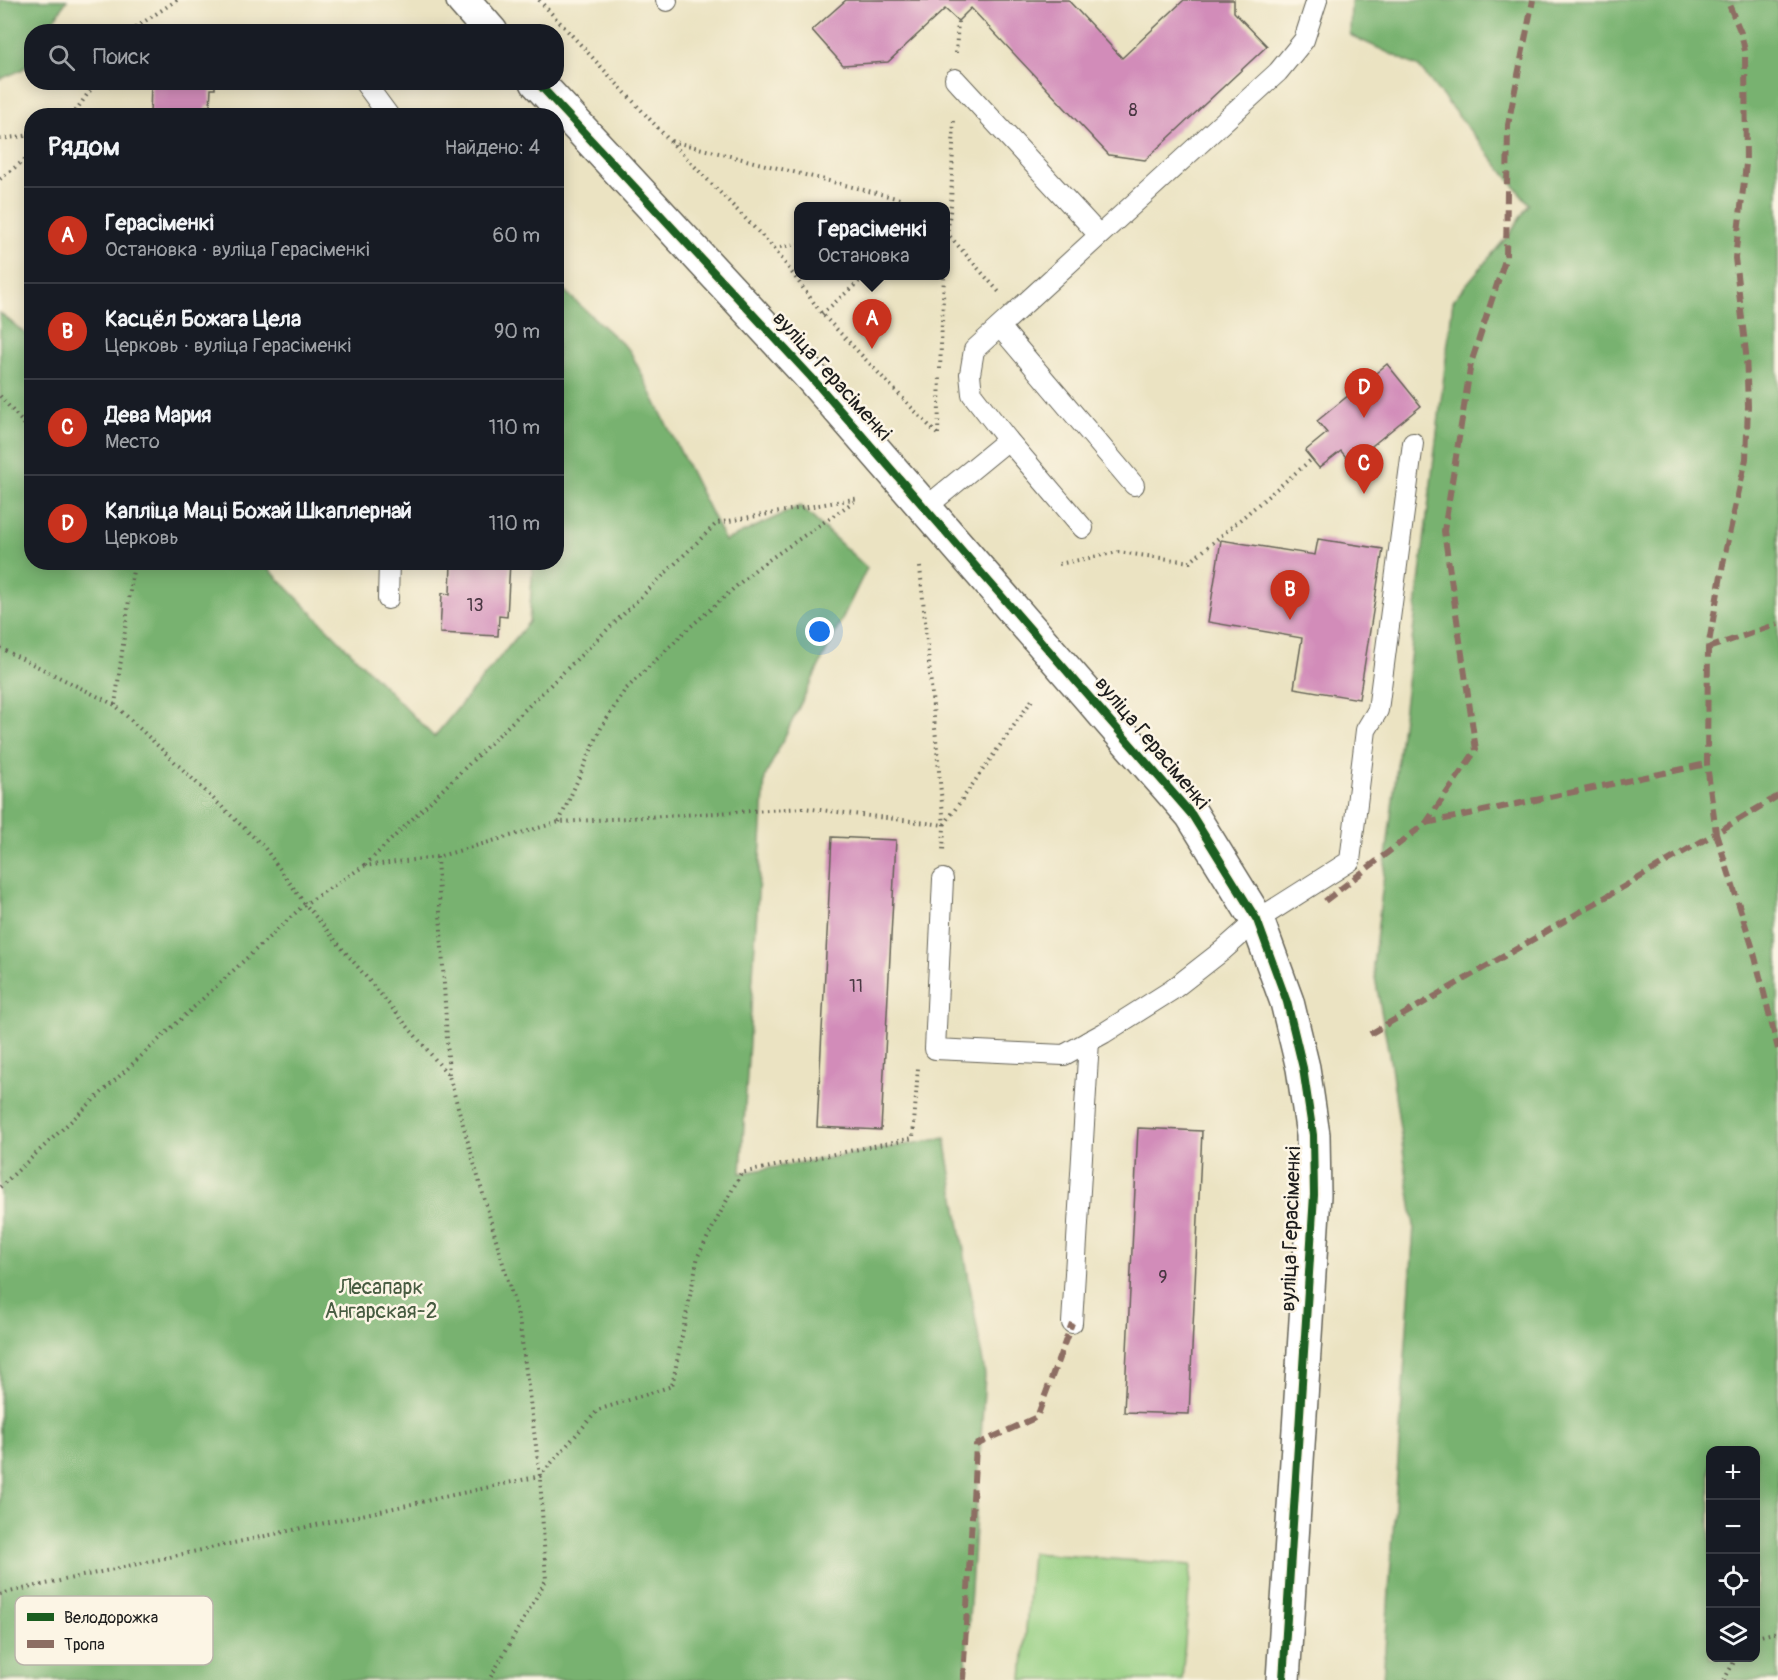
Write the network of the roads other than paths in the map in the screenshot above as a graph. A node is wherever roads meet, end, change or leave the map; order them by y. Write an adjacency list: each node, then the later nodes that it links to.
1 (463, 0): 3 (street)
2 (1317, 0): 10 (lane)
3 (484, 24)
4 (955, 79): 10 (lane)
5 (370, 90): 7 (lane)
6 (542, 90): 8 (street, вуліца Герасіменкі)
7 (383, 108)
8 (553, 108)
9 (564, 127): 15 (street, вуліца Герасіменкі)
10 (1099, 235): 11 (lane)
11 (999, 327): 12 (lane); 14 (lane)
12 (1008, 440): 15 (lane); 16 (lane)
13 (1413, 443): 20 (lane)
14 (1134, 485)
15 (925, 508): 20 (street, вуліца Герасіменкі)
16 (1083, 528)
17 (389, 570): 18 (lane)
18 (388, 599)
19 (943, 879): 21 (lane)
20 (1257, 920): 21 (lane); 23 (street, вуліца Герасіменкі)
21 (1089, 1041): 22 (lane)
22 (1072, 1323)
23 (1283, 1680)

